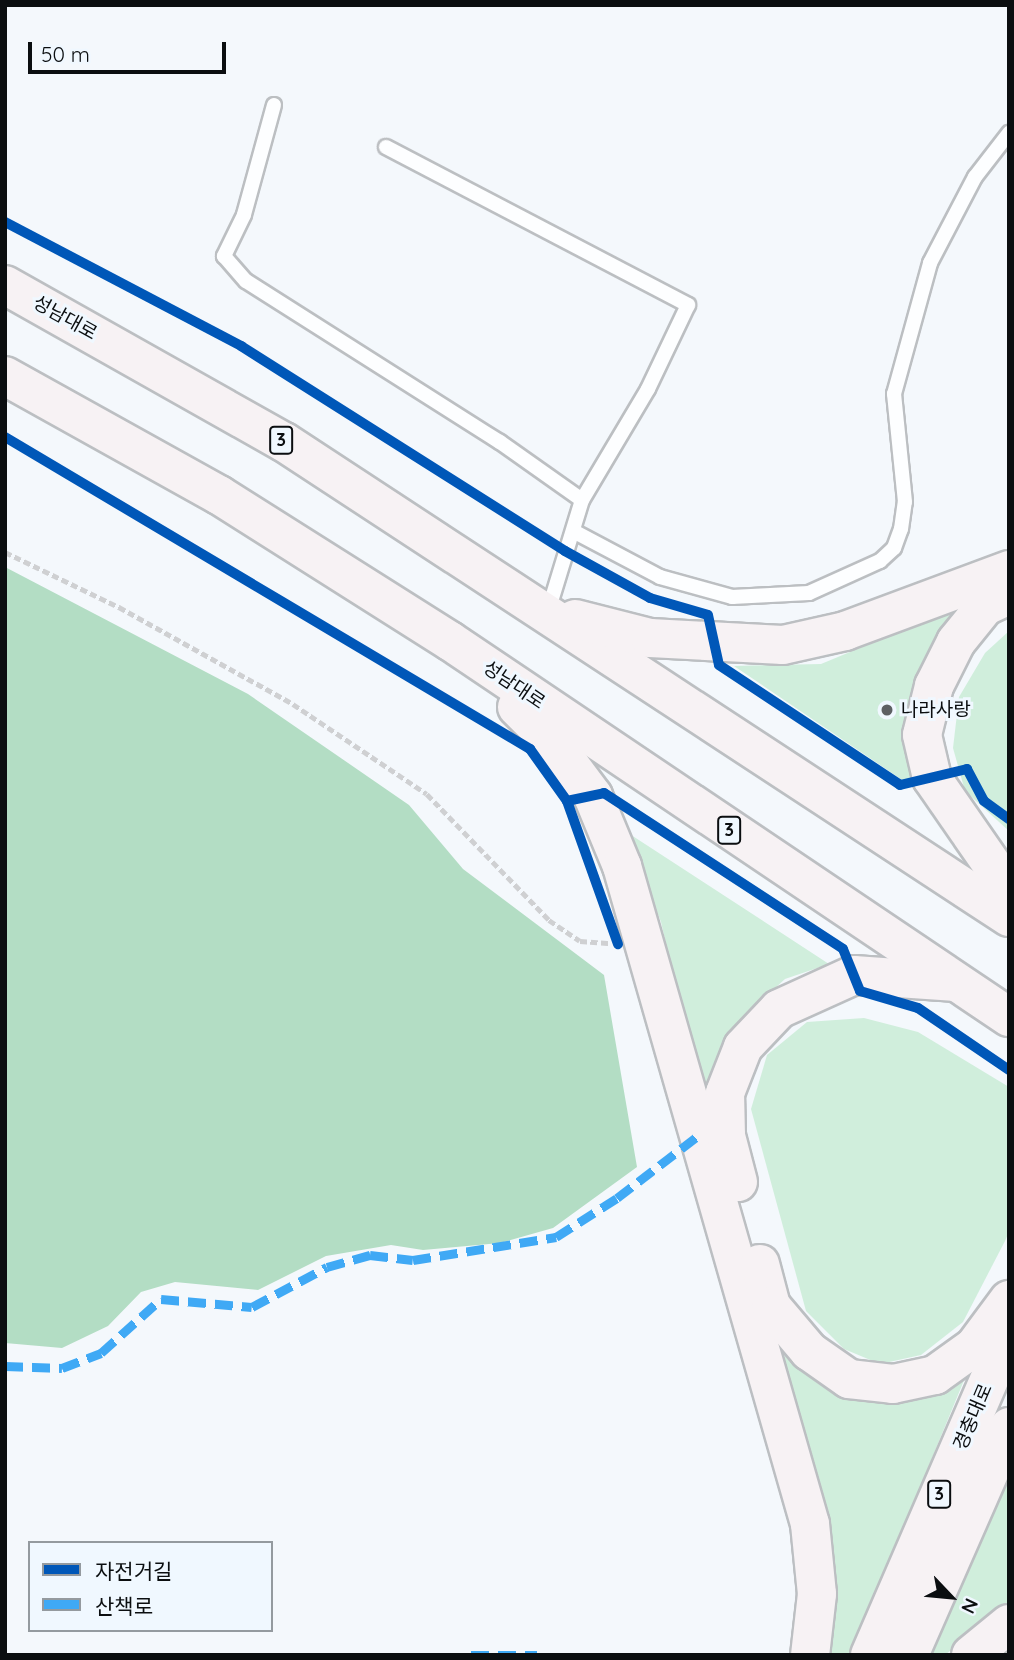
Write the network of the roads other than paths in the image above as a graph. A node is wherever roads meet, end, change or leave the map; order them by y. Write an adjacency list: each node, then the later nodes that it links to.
1 (274, 105): 6 (lane)
2 (1009, 132): 7 (lane)
3 (386, 147): 6 (lane)
4 (5, 285): 10 (main road, 성남대로 / 3)
5 (5, 376): 11 (main road, 성남대로 / 3)
6 (582, 500): 7 (lane)
7 (575, 532): 10 (lane)
8 (1009, 570): 10 (main road)
9 (1009, 595): 12 (main road)
10 (547, 612): 13 (main road, 성남대로 / 3)
11 (450, 642): 14 (main road, 성남대로 / 3); 20 (main road)
12 (1009, 889)
13 (1009, 917)
14 (956, 982): 15 (main road, 성남대로 / 3); 16 (main road)
15 (1009, 1017)
16 (1009, 1300)
17 (1009, 1334): 21 (main road, 경충대로 / 3)
18 (1009, 1427): 22 (main road, 경충대로 / 3)
19 (1009, 1624): 23 (main road)
20 (810, 1655)
21 (870, 1655)
22 (909, 1655)
23 (971, 1655)

